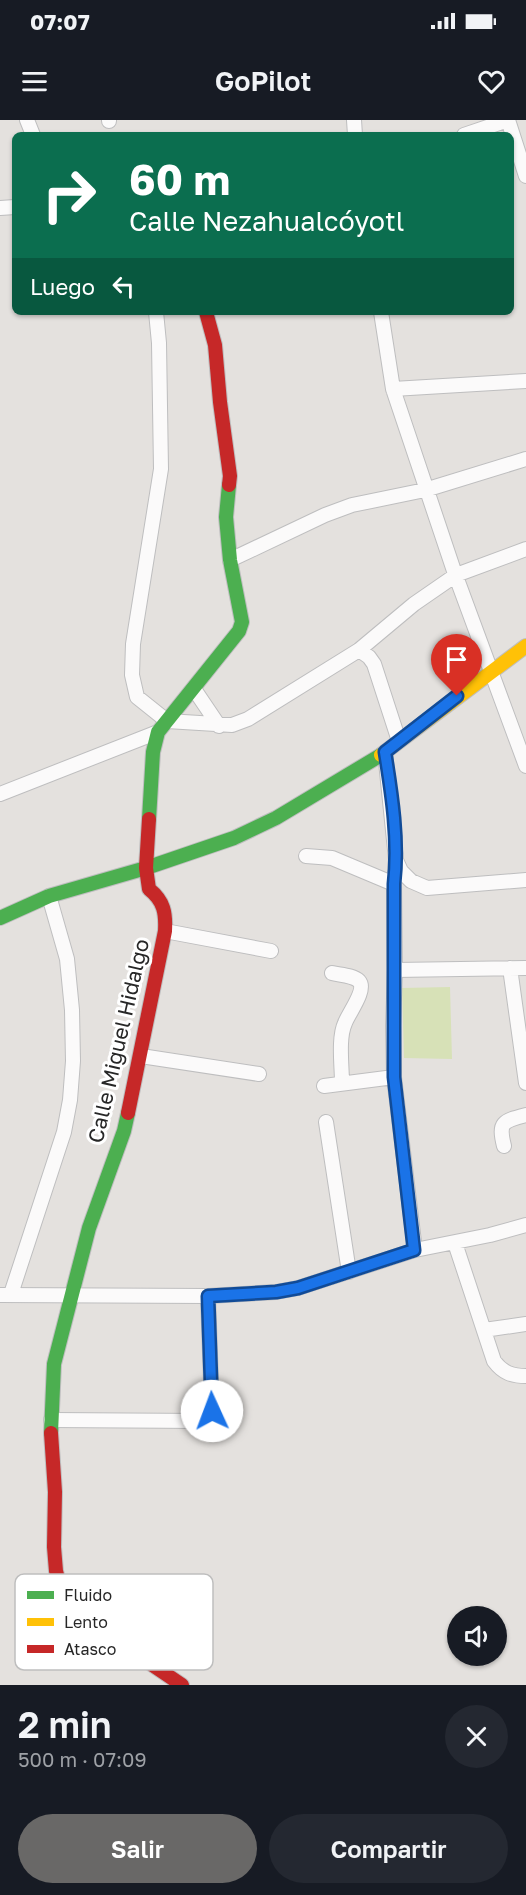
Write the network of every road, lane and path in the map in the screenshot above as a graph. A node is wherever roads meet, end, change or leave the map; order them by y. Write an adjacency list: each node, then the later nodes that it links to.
1 (508, 120): 2 (street)
2 (473, 132)
3 (514, 139): 4 (street)
4 (526, 176)
5 (156, 315): 19 (street)
6 (207, 315): 13 (street)
7 (381, 315): 9 (street)
8 (526, 381): 9 (street)
9 (393, 389): 11 (street)
10 (526, 459): 11 (street)
11 (425, 490): 13 (street); 14 (street)
12 (526, 549): 14 (street)
13 (230, 560): 18 (street)
14 (456, 575): 16 (street); 17 (street)
15 (526, 646): 17 (street)
16 (358, 650): 20 (street); 21 (street)
17 (492, 670): 21 (street); 23 (street)
18 (194, 689): 19 (street); 20 (street)
19 (163, 726): 20 (street); 24 (street); 27 (street)
20 (219, 726)
21 (399, 741): 22 (street)
22 (385, 752): 26 (street); 27 (street)
23 (526, 766)
24 (0, 794)
25 (306, 856): 29 (street)
26 (396, 860): 28 (street); 29 (street)
27 (146, 868): 30 (street); 33 (street, Calle Miguel Hidalgo)
28 (526, 880)
29 (394, 884): 37 (street)
30 (49, 896): 31 (street); 32 (street); 52 (street)
31 (0, 903)
32 (0, 918)
33 (165, 931): 34 (street); 39 (street, Calle Miguel Hidalgo)
34 (271, 951)
35 (510, 968): 36 (street); 37 (street); 43 (street)
36 (526, 968)
37 (395, 970): 41 (street)
38 (332, 973): 42 (street)
39 (141, 1056): 40 (street); 53 (street, Calle Miguel Hidalgo)
40 (259, 1074)
41 (394, 1077): 42 (street); 50 (street)
42 (342, 1083): 44 (street)
43 (526, 1083)
44 (324, 1086)
45 (526, 1115): 47 (street)
46 (326, 1122): 51 (street)
47 (504, 1146)
48 (526, 1225): 49 (street)
49 (455, 1243): 50 (street); 56 (street)
50 (414, 1250): 51 (street)
51 (349, 1272): 54 (street)
52 (5, 1295): 53 (street)
53 (70, 1296): 54 (street); 58 (street, Calle Miguel Hidalgo)
54 (208, 1296): 58 (street)
55 (526, 1324): 56 (street)
56 (484, 1330): 57 (street)
57 (526, 1376)
58 (51, 1420): 59 (street, Calle Miguel Hidalgo)
59 (57, 1574)
60 (160, 1670): 61 (street, Calle Miguel Hidalgo)
61 (182, 1685)

